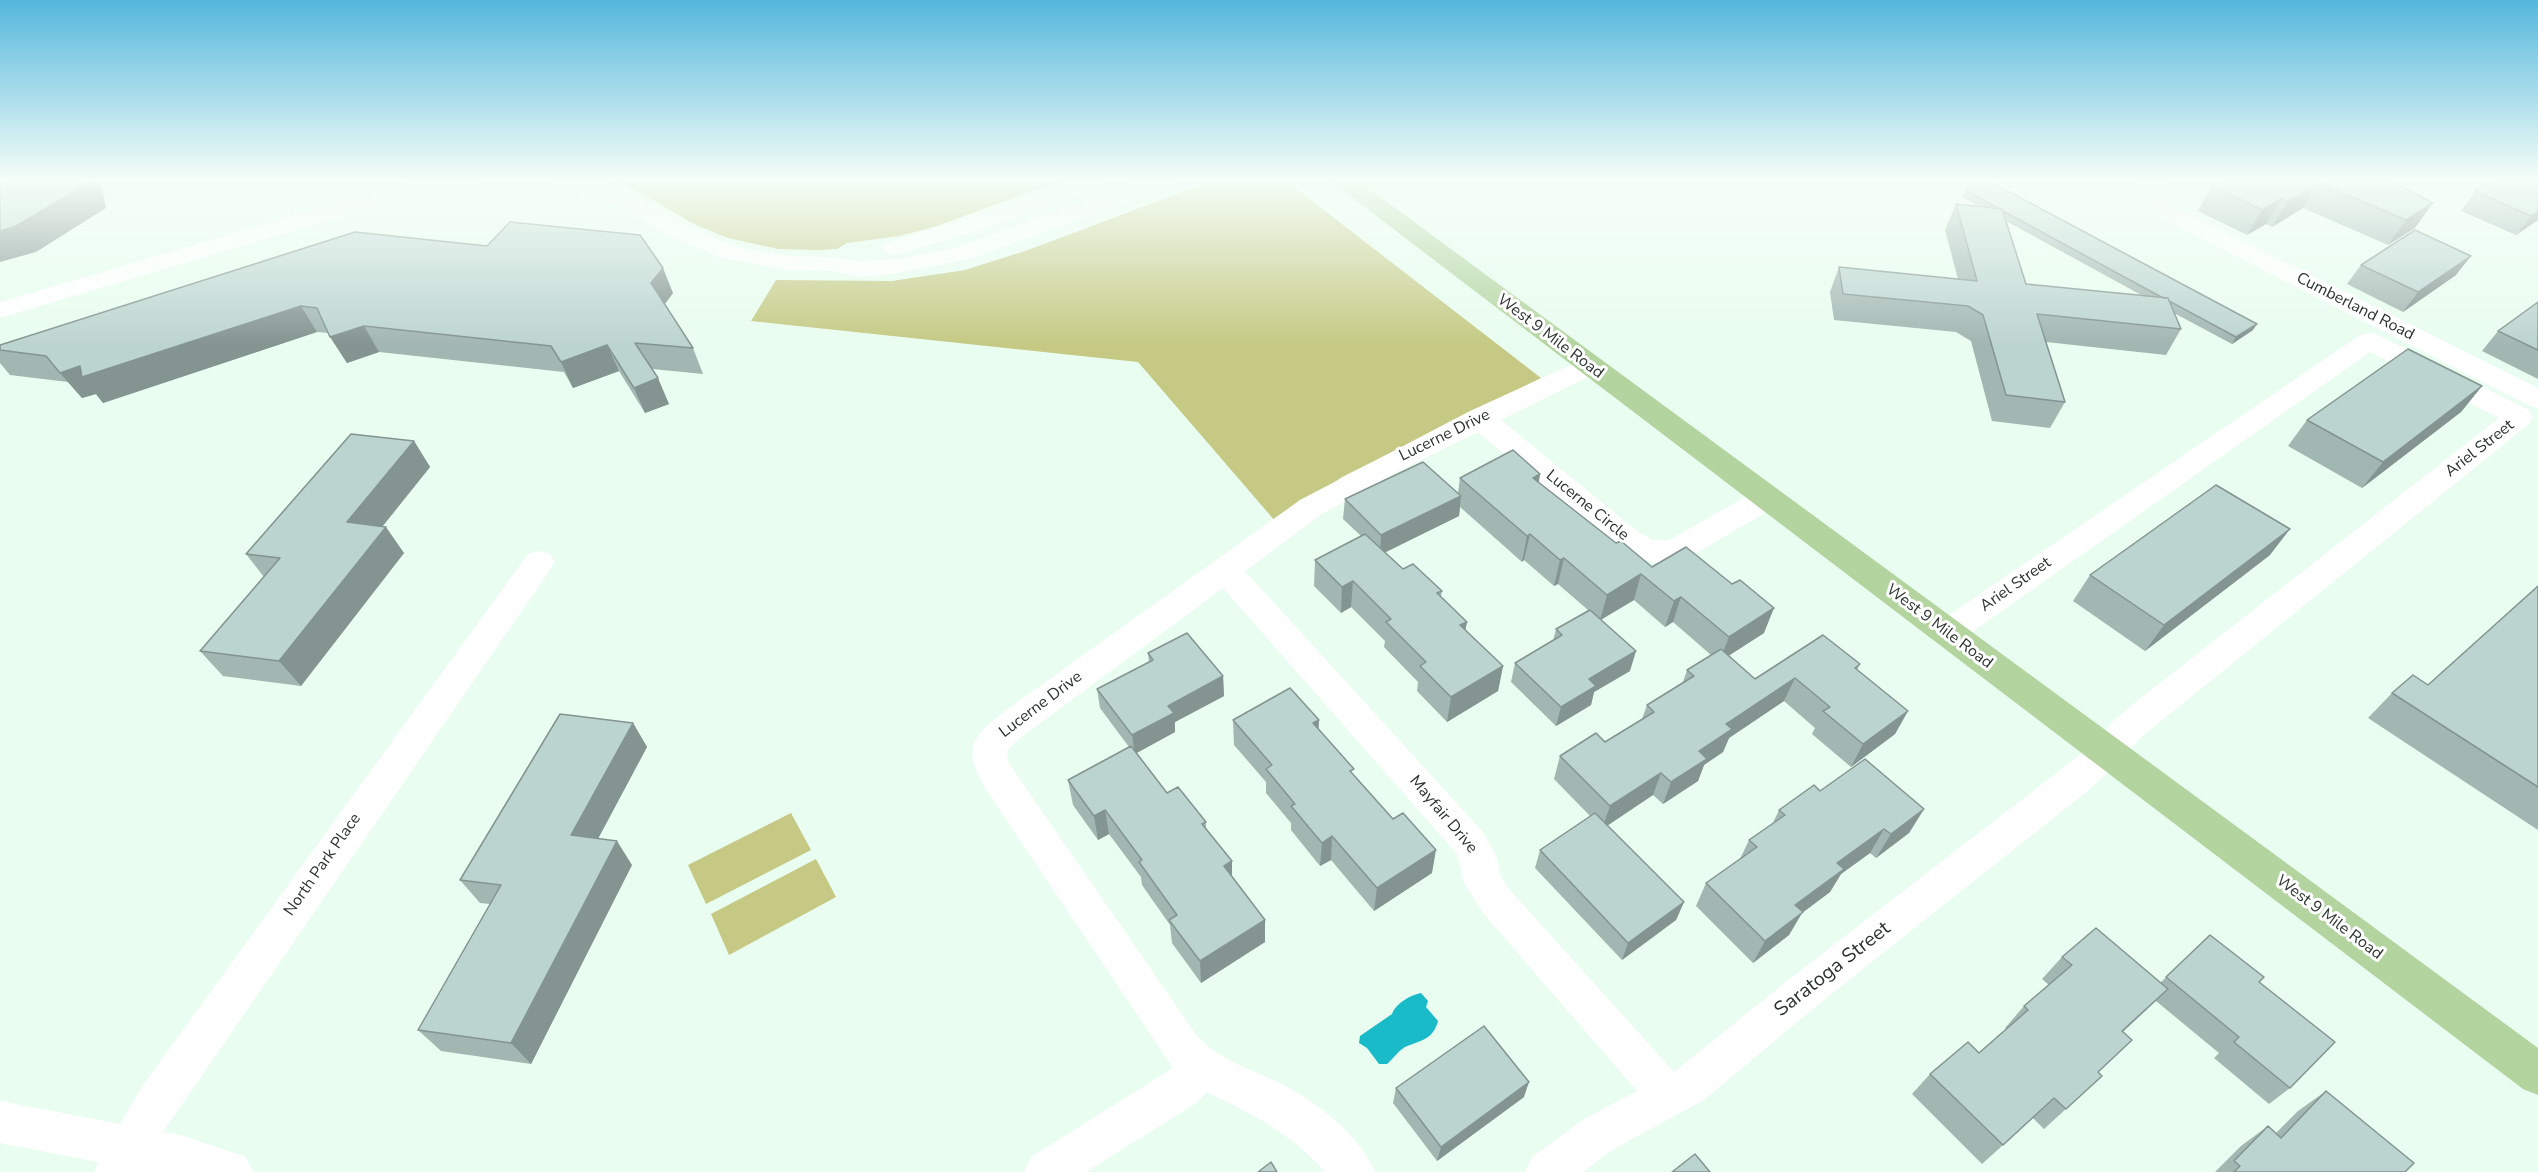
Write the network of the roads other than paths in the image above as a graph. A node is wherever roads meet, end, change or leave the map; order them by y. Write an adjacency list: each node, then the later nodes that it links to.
1 (254, 235): 10 (street)
2 (687, 235): 9 (street)
3 (941, 235): 9 (street)
4 (1006, 235): 8 (street)
5 (1018, 235): 8 (street)
6 (1414, 235): 11 (main road, West 9 Mile Road)
7 (2212, 235): 12 (street, Cumberland Road)
8 (1009, 238): 9 (street)
9 (833, 264)
10 (0, 310)
11 (1588, 366): 13 (street, Lucerne Drive); 14 (main road, West 9 Mile Road)
12 (2538, 399)
13 (1480, 418): 14 (street, Lucerne Circle); 16 (street, Lucerne Drive)
14 (1767, 498): 17 (main road, West 9 Mile Road)
15 (538, 562): 23 (street, North Park Place)
16 (1223, 570): 19 (street, Lucerne Drive); 21 (street, Mayfair Drive)
17 (1947, 633): 18 (main road, West 9 Mile Road); 18 (street, Ariel Street)
18 (2108, 752): 20 (main road, West 9 Mile Road); 21 (street, Saratoga Street)
19 (1203, 1068): 25 (street); 26 (street, Lucerne Drive)
20 (2538, 1074)
21 (1670, 1098): 27 (street, Saratoga Street)
22 (0, 1122): 23 (street)
23 (124, 1159): 24 (street)
24 (231, 1172)
25 (1046, 1172)
26 (1353, 1172)
27 (1547, 1172)

